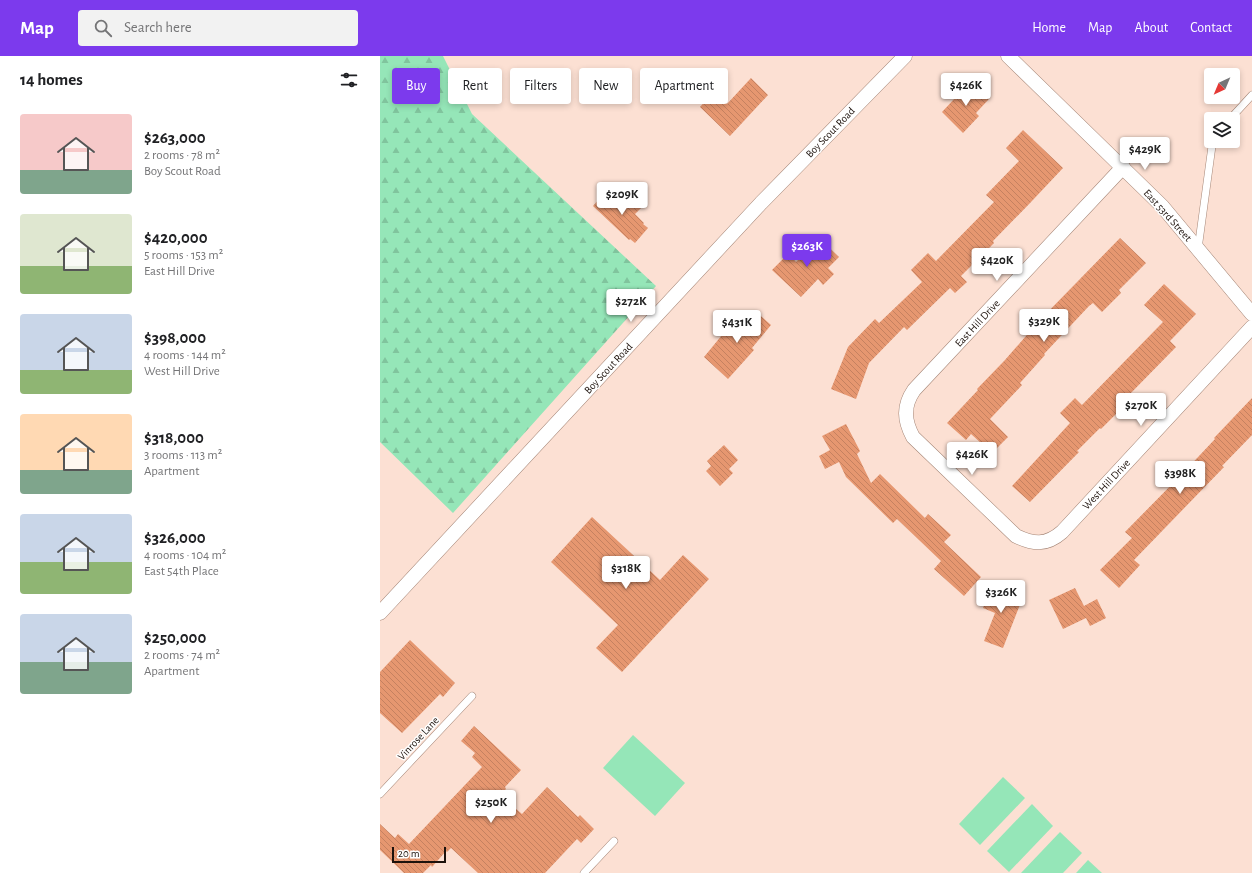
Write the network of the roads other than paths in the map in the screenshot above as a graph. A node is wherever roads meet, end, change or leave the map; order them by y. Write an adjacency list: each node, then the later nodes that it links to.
1 (905, 56): 11 (street, Boy Scout Road)
2 (1008, 56): 6 (street, East 53rd Street)
3 (1252, 95): 4 (lane)
4 (1236, 112)
5 (1212, 148): 7 (lane)
6 (1123, 167): 7 (street, East 53rd Street); 10 (street, East Hill Drive)
7 (1198, 249): 8 (street, East 53rd Street)
8 (1252, 314)
9 (1252, 327): 10 (street, West Hill Drive)
10 (1036, 542)
11 (380, 613)
12 (472, 696): 13 (lane, Vinrose Lane)
13 (380, 794)
14 (614, 841): 15 (lane)
15 (584, 873)

